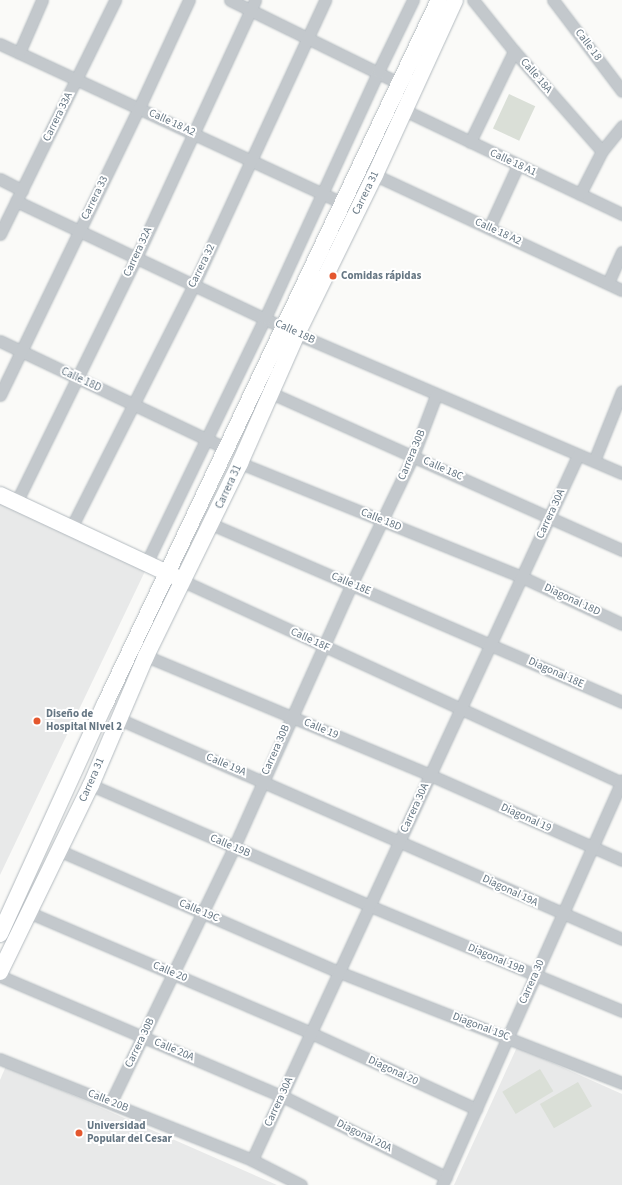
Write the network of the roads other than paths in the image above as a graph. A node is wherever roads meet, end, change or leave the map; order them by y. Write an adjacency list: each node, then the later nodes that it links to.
1 (42, 0): 15 (street)
2 (189, 0): 20 (street, Carrera 33)
3 (230, 0): 11 (street)
4 (325, 0): 12 (street, Carrera 32)
5 (413, 0): 16 (street)
6 (439, 0): 18 (main road, Carrera 31)
7 (455, 0): 21 (main road, Carrera 31)
8 (473, 0): 14 (street, Calle 18A)
9 (553, 0): 19 (street, Calle 18)
10 (113, 1): 17 (street, Carrera 33A)
11 (252, 5): 12 (street); 23 (street, Carrera 32A)
12 (308, 38): 16 (street); 26 (street, Carrera 32)
13 (0, 44): 15 (street, Calle 18 A2)
14 (514, 51): 24 (street); 25 (street, Calle 18A)
15 (19, 52): 17 (street, Calle 18 A2)
16 (378, 72): 18 (street); 31 (street)
17 (77, 79): 20 (street, Calle 18 A2); 30 (street, Carrera 33A)
18 (399, 83): 34 (main road, Carrera 31)
19 (622, 91)
20 (140, 108): 23 (street, Calle 18 A2); 37 (street, Carrera 33)
21 (404, 110): 24 (street, Calle 18 A1); 28 (main road, Carrera 31)
22 (622, 126): 25 (street)
23 (192, 133): 26 (street, Calle 18 A2); 40 (street, Carrera 32A)
24 (470, 142): 27 (street, Calle 18 A1)
25 (602, 151): 32 (street)
26 (252, 161): 31 (street, Calle 18 A2); 42 (street, Carrera 32)
27 (518, 165): 32 (street, Calle 18 A1); 36 (street)
28 (375, 175): 36 (street, Calle 18 A2); 45 (main road, Carrera 31)
29 (0, 179): 30 (street)
30 (22, 190): 33 (street, Carrera 33A)
31 (323, 194): 34 (street, Calle 18 A2); 44 (street)
32 (580, 194): 35 (street, Calle 18 A1)
33 (16, 201): 37 (street, Calle 18B); 38 (street, Carrera 33A)
34 (343, 203): 45 (main road, Carrera 31)
35 (622, 214)
36 (489, 228): 41 (street, Calle 18 A2)
37 (79, 232): 40 (street, Calle 18B); 47 (street, Carrera 33)
38 (0, 234)
39 (622, 252): 41 (street)
40 (136, 258): 42 (street, Calle 18B); 48 (street, Carrera 32A)
41 (608, 282): 43 (street, Calle 18 A2)
42 (194, 284): 44 (street, Calle 18B); 53 (street, Carrera 32)
43 (622, 290)
44 (265, 318): 45 (street, Calle 18B); 54 (street)
45 (291, 331): 50 (main road, Carrera 31); 52 (street, Calle 18B); 55 (main road, Carrera 31)
46 (0, 341): 47 (street, Calle 18D)
47 (21, 351): 48 (street, Calle 18D); 51 (street, Carrera 33)
48 (76, 378): 53 (street, Calle 18D); 62 (street, Carrera 32A)
49 (622, 391): 58 (street)
50 (271, 393): 57 (street, Calle 18C); 59 (main road, Carrera 31)
51 (0, 395)
52 (436, 395): 56 (street, Calle 18B); 57 (street, Carrera 30B)
53 (132, 404): 54 (street, Calle 18D); 66 (street, Carrera 32)
54 (206, 439): 55 (street, Calle 18D); 68 (street)
55 (227, 450): 69 (main road, Carrera 31)
56 (578, 455): 58 (street, Calle 18B); 63 (street, Carrera 30A)
57 (413, 456): 63 (street, Calle 18C); 64 (street, Carrera 30B)
58 (594, 461): 60 (street, Calle 18B)
59 (240, 463): 64 (street, Calle 18D); 65 (main road, Carrera 31)
60 (620, 471)
61 (0, 495): 62 (main road, Calle 18F)
62 (16, 503): 66 (main road, Calle 18F)
63 (549, 517): 67 (street, Calle 18C); 70 (street, Carrera 30A)
64 (382, 520): 70 (street, Calle 18D); 72 (street, Carrera 30B)
65 (211, 524): 71 (main road, Carrera 31); 72 (street, Calle 18E)
66 (71, 528): 68 (main road, Calle 18F)
67 (622, 550)
68 (146, 564): 69 (main road, Calle 18F)
69 (168, 574): 71 (main road, Calle 18F); 94 (main road, Carrera 31)
70 (522, 577): 73 (street, Diagonal 18D); 74 (street, Carrera 30A)
71 (183, 581): 75 (street, Calle 18F); 76 (main road, Carrera 31)
72 (351, 585): 74 (street, Calle 18E); 75 (street, Carrera 30B)
73 (622, 624)
74 (491, 644): 77 (street, Diagonal 18E); 78 (street, Carrera 30A)
75 (325, 647): 78 (street, Calle 18F); 79 (street, Carrera 30B)
76 (146, 656): 79 (street, Calle 19); 80 (main road, Carrera 31)
77 (622, 702)
78 (460, 710): 81 (street, Carrera 30A); 83 (street, Calle 18F)
79 (291, 716): 81 (street, Calle 19); 82 (street, Carrera 30B)
80 (119, 719): 82 (street, Calle 19A); 84 (main road, Carrera 31)
81 (430, 775): 85 (street, Carrera 30A); 87 (street, Diagonal 19)
82 (263, 781): 85 (street, Calle 19A); 86 (street, Carrera 30B)
83 (622, 782): 87 (street, Carrera 30)
84 (91, 785): 86 (street, Calle 19B); 88 (main road, Carrera 31)
85 (400, 840): 90 (street, Carrera 30A); 93 (street, Diagonal 19A)
86 (234, 847): 90 (street, Calle 19B); 92 (street, Carrera 30B)
87 (592, 848): 89 (street, Diagonal 19); 93 (street, Carrera 30)
88 (58, 850): 91 (main road, Carrera 31); 92 (street, Calle 19C)
89 (622, 860)
90 (370, 906): 97 (street, Carrera 30A); 99 (street, Diagonal 19B)
91 (28, 912): 96 (main road, Carrera 31); 98 (street, Calle 20)
92 (202, 912): 97 (street, Calle 19C); 98 (street, Carrera 30B)
93 (562, 915): 95 (street, Diagonal 19A); 99 (street, Carrera 30)
94 (0, 934)
95 (622, 939)
96 (0, 972)
97 (339, 972): 102 (street, Carrera 30A); 104 (street, Diagonal 19C)
98 (174, 974): 102 (street, Calle 20); 103 (street, Carrera 30B)
99 (535, 975): 101 (street, Diagonal 19B); 104 (street, Carrera 30)
100 (0, 976): 103 (street, Calle 20A)
101 (622, 1011)
102 (311, 1033): 107 (street, Carrera 30A); 109 (street, Diagonal 20)
103 (142, 1036): 107 (street, Calle 20A); 108 (street, Carrera 30B)
104 (507, 1038): 106 (street, Diagonal 19C); 109 (street, Carrera 30)
105 (0, 1058): 108 (street, Calle 20B)
106 (622, 1083)
107 (282, 1096): 110 (street, Carrera 30A); 111 (street, Diagonal 20A)
108 (112, 1102): 110 (street, Calle 20B)
109 (476, 1109): 111 (street, Carrera 30)
110 (256, 1162): 112 (street, Calle 20B)
111 (444, 1181)
112 (301, 1185)

